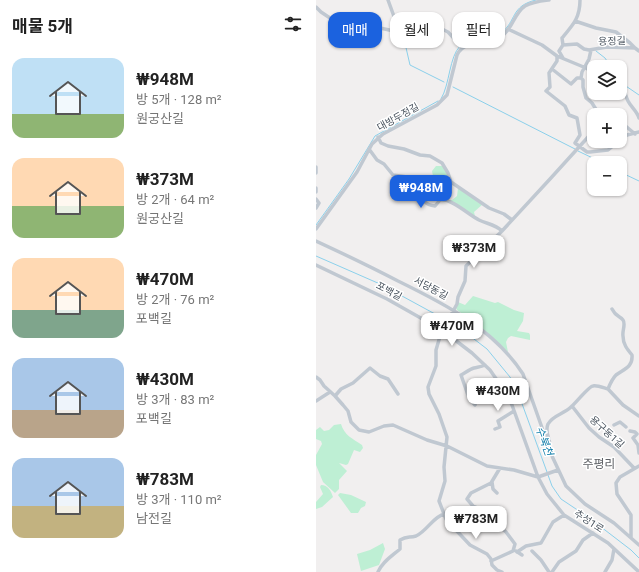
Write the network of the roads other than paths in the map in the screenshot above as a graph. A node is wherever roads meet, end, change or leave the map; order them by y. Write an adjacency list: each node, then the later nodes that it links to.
1 (388, 0): 5 (street)
2 (549, 0): 7 (street)
3 (580, 0): 6 (street)
4 (316, 7): 8 (street)
5 (392, 12)
6 (575, 21): 12 (street); 14 (street)
7 (508, 29): 10 (street); 17 (street)
8 (390, 30)
9 (444, 30): 11 (street)
10 (505, 33)
11 (452, 36)
12 (563, 45): 15 (street, 용정길); 18 (street)
13 (460, 48): 28 (street, 대방두정길)
14 (634, 48): 15 (street, 용정길); 16 (street, 용정길)
15 (591, 50): 19 (street)
16 (639, 51)
17 (557, 56): 18 (street); 20 (street)
18 (564, 59): 19 (street)
19 (585, 67): 21 (street)
20 (552, 69): 21 (street); 32 (street)
21 (581, 78): 23 (street)
22 (627, 98): 24 (street)
23 (595, 108)
24 (639, 118)
25 (627, 126): 26 (street)
26 (637, 133): 27 (street)
27 (627, 136)
28 (378, 137): 31 (street, 대방두정길); 35 (street)
29 (587, 138): 32 (street)
30 (611, 148): 32 (street)
31 (369, 149): 39 (street); 42 (street, 대방두정길)
32 (578, 149): 41 (street)
33 (316, 167): 34 (street)
34 (316, 173)
35 (451, 182): 39 (street); 41 (street)
36 (316, 188): 37 (street)
37 (316, 192)
38 (316, 199): 40 (street)
39 (447, 200): 43 (street)
40 (316, 208)
41 (512, 220): 43 (street)
42 (316, 230)
43 (502, 231): 47 (street)
44 (316, 241): 47 (street, 서당동길)
45 (316, 265): 48 (street, 포백길)
46 (612, 309): 51 (street)
47 (454, 311): 48 (street); 65 (street, 서당동길)
48 (443, 330): 49 (street, 포백길); 64 (street)
49 (485, 364): 56 (street); 58 (street, 포백길)
50 (316, 378): 52 (street)
51 (608, 389): 57 (street); 59 (street)
52 (330, 392): 54 (street); 55 (street)
53 (398, 394): 54 (street)
54 (335, 396): 64 (street)
55 (316, 401)
56 (475, 405)
57 (572, 406): 65 (street); 69 (street, 용구동1길)
58 (514, 411): 62 (street); 71 (street, 포백길)
59 (639, 416)
60 (614, 424): 61 (street, 용구동1길)
61 (626, 427)
62 (495, 429)
63 (630, 431): 66 (street, 용구동1길)
64 (446, 446): 68 (street); 74 (street)
65 (549, 449): 70 (street, 서당동길)
66 (639, 453)
67 (639, 466): 69 (street)
68 (500, 468): 71 (street); 72 (street)
69 (634, 468): 77 (street)
70 (558, 470): 71 (street); 77 (street, 서당동길)
71 (539, 476): 75 (street, 추성1로)
72 (492, 482): 73 (street); 80 (street)
73 (496, 493)
74 (444, 514): 84 (street); 86 (street)
75 (564, 515): 76 (street, 추성1로); 82 (street)
76 (593, 533): 79 (street, 추성1로); 89 (street)
77 (631, 538): 78 (street, 서당동길)
78 (639, 545)
79 (614, 549): 90 (street); 91 (street, 추성1로)
80 (513, 550): 82 (street); 84 (street)
81 (532, 551): 89 (street)
82 (517, 552): 83 (street)
83 (522, 556)
84 (491, 561): 85 (street)
85 (497, 570): 87 (street); 88 (street)
86 (378, 572)
87 (492, 572)
88 (502, 572)
89 (551, 572)
90 (604, 572)
91 (639, 572)

